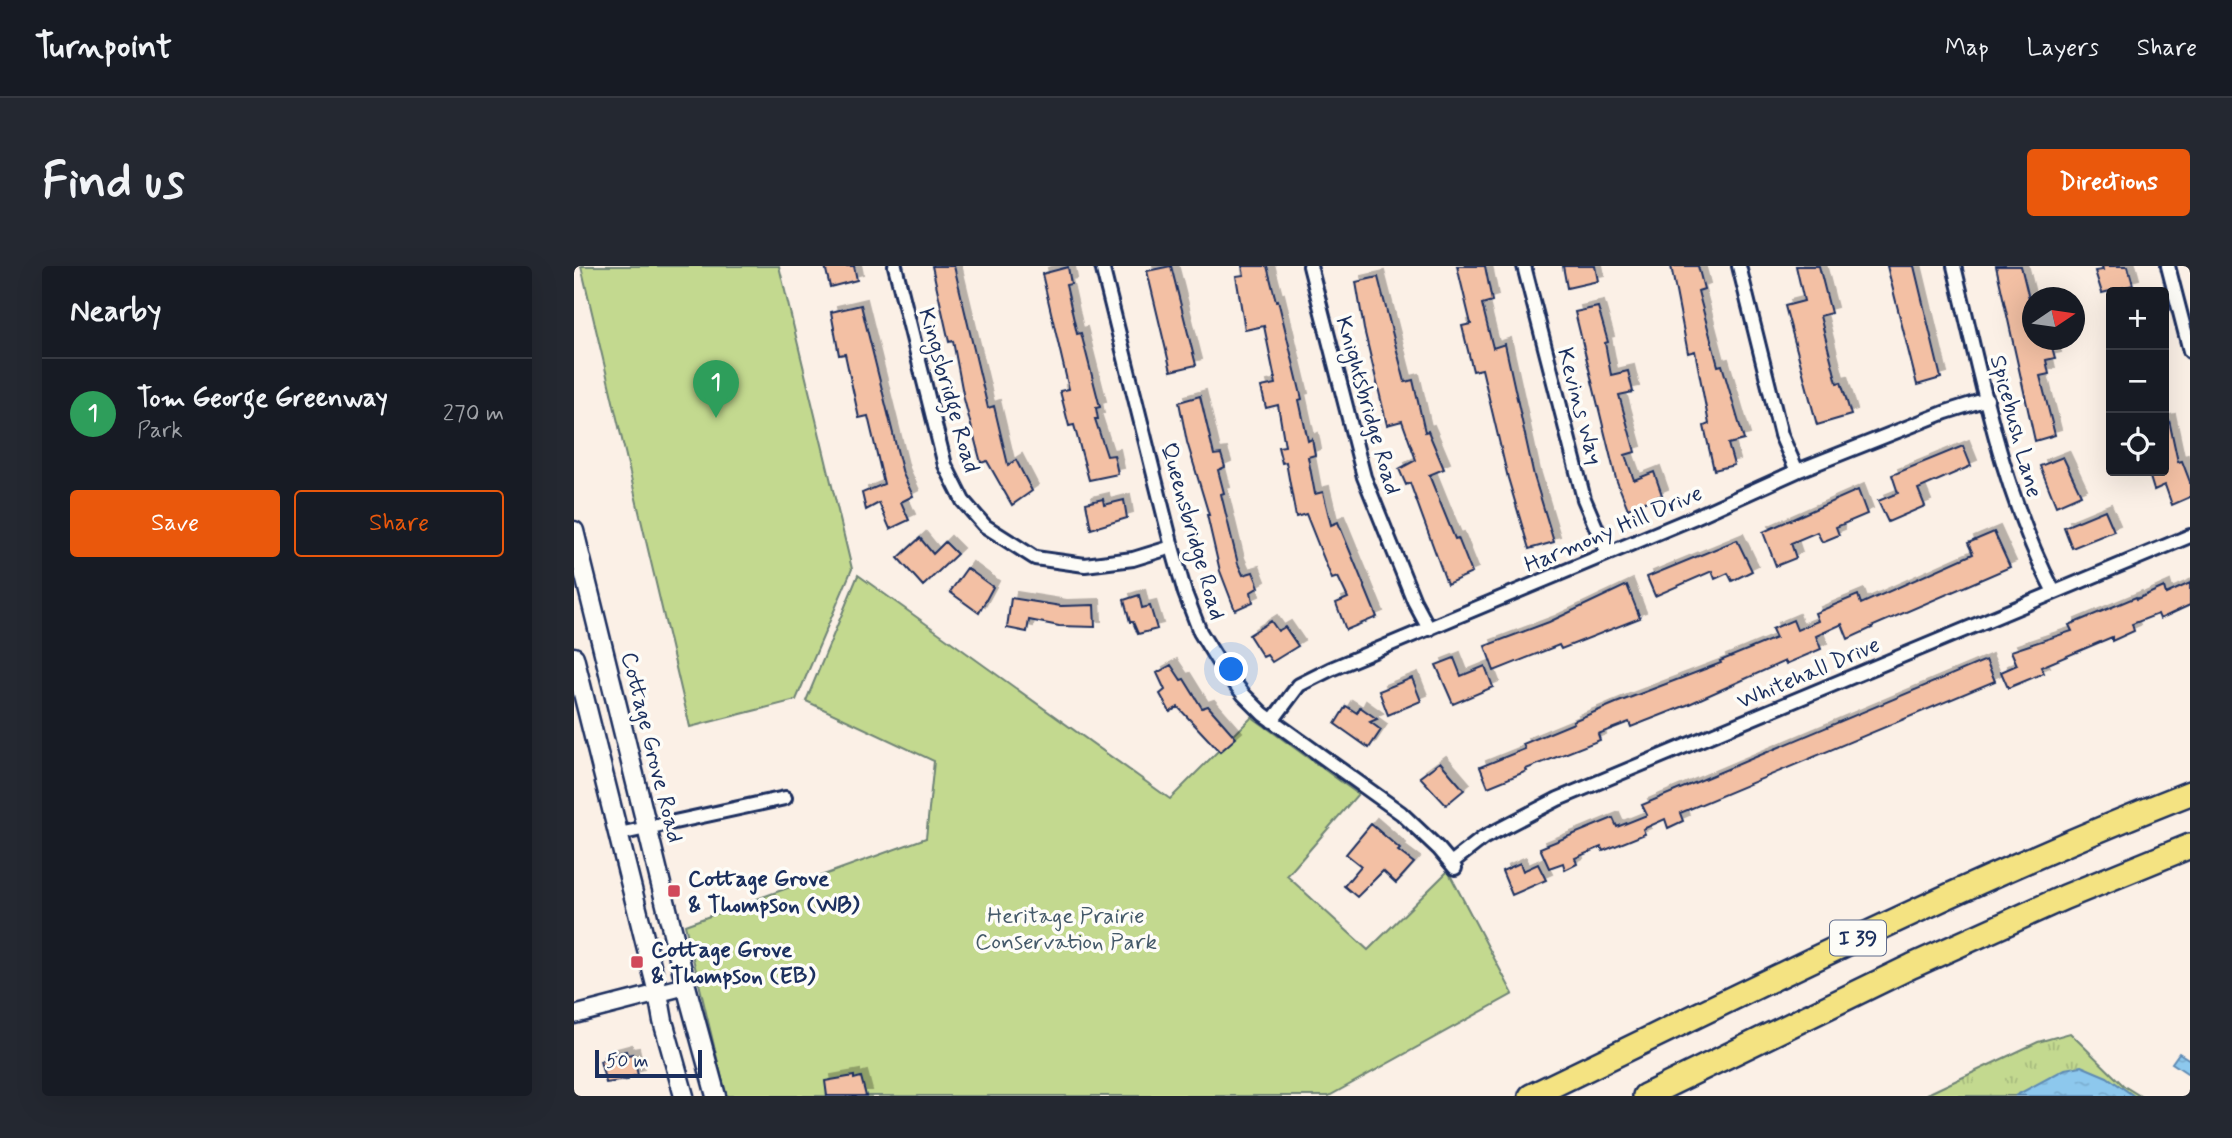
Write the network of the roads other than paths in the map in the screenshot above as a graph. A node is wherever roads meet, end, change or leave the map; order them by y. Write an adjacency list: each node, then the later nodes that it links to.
1 (895, 266): 13 (street, Kingsbridge Road)
2 (1102, 266): 13 (street, Queensbridge Road)
3 (1310, 266): 16 (street, Knightsbridge Road)
4 (1524, 266): 14 (street, Kevins Way)
5 (1739, 266): 10 (street)
6 (1954, 266): 9 (street, Spicebush Lane)
7 (2168, 266): 8 (street)
8 (2190, 351)
9 (1987, 399): 10 (street, Harmony Hill Drive); 15 (street, Spicebush Lane)
10 (1797, 471): 14 (street, Harmony Hill Drive)
11 (574, 531): 21 (main road, Cottage Grove Road)
12 (2190, 536): 15 (street, Whitehall Drive)
13 (1172, 547): 18 (street, Queensbridge Road)
14 (1606, 553): 16 (street, Harmony Hill Drive)
15 (2053, 592): 24 (street, Whitehall Drive)
16 (1429, 629): 18 (street, Harmony Hill Drive)
17 (574, 657): 22 (main road)
18 (1272, 721): 24 (street, Queensbridge Road)
19 (2190, 793): 30 (highway, I 39)
20 (785, 798): 21 (street)
21 (648, 827): 22 (street); 25 (main road, Cottage Grove Road)
22 (618, 834): 26 (main road)
23 (2190, 846): 31 (highway, I 39)
24 (1453, 865)
25 (686, 986): 26 (street); 29 (main road, Cottage Grove Road)
26 (658, 993): 27 (street); 28 (main road)
27 (574, 1015)
28 (684, 1096)
29 (716, 1096)
30 (1531, 1096)
31 (1645, 1096)

